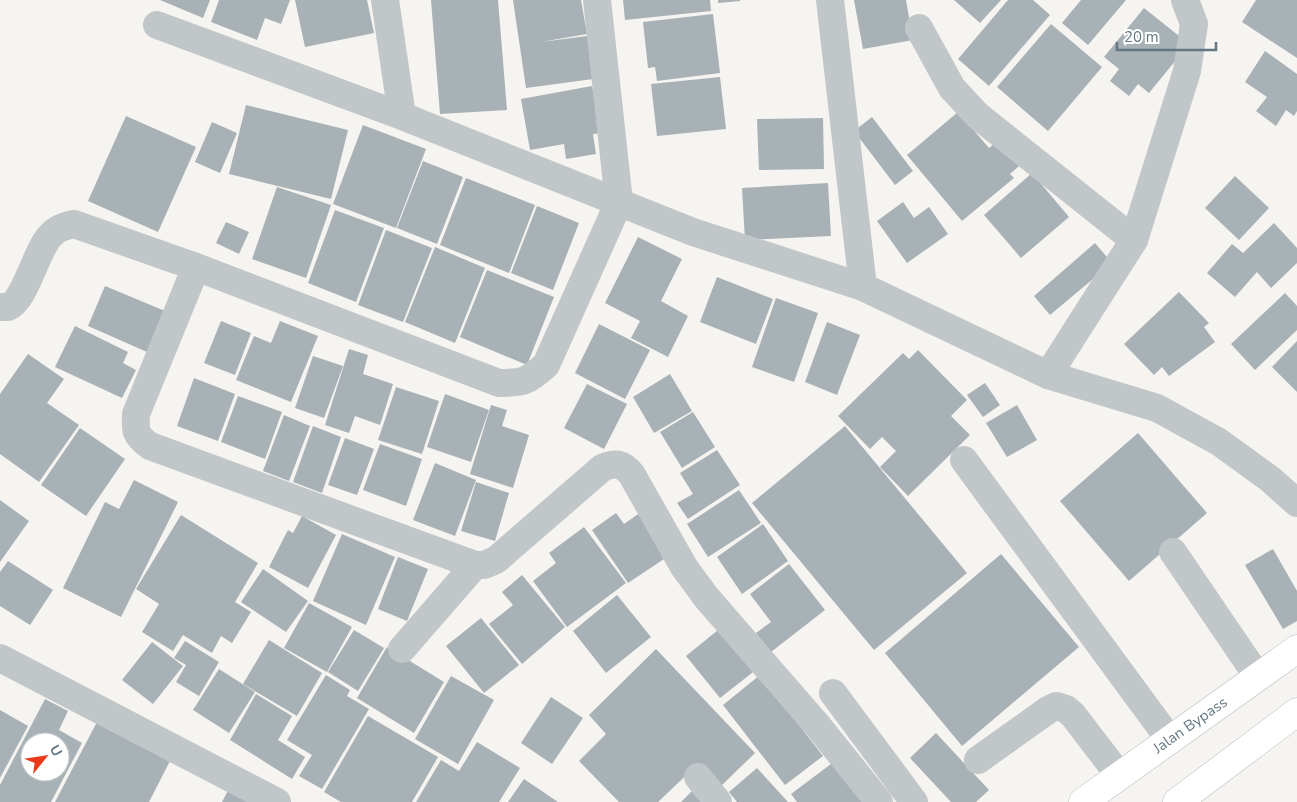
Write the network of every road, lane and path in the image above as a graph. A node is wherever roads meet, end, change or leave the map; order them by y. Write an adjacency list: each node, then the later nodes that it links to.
1 (385, 0): 7 (street)
2 (597, 0): 8 (street)
3 (830, 0): 11 (street)
4 (1195, 8): 9 (street)
5 (157, 25): 7 (street)
6 (920, 28): 9 (street)
7 (402, 116): 8 (street)
8 (619, 202): 10 (street); 11 (street)
9 (1134, 240): 13 (street)
10 (196, 267): 12 (street); 17 (street)
11 (863, 287): 13 (street)
12 (0, 307)
13 (1048, 375): 15 (street)
14 (964, 460): 24 (street)
15 (1297, 503)
16 (1173, 552): 21 (street)
17 (475, 565): 18 (street); 30 (street)
18 (402, 649)
19 (1297, 649): 21 (highway, Jalan Bypass)
20 (0, 658): 28 (street)
21 (1258, 677): 24 (highway, Jalan Bypass)
22 (833, 693): 31 (street)
23 (1297, 713): 33 (highway)
24 (1170, 740): 26 (highway, Jalan Bypass)
25 (978, 760): 26 (street)
26 (1120, 775): 32 (highway, Jalan Bypass)
27 (698, 777): 29 (street)
28 (277, 802)
29 (718, 802)
30 (879, 802)
31 (914, 802)
32 (1083, 802)
33 (1177, 802)

